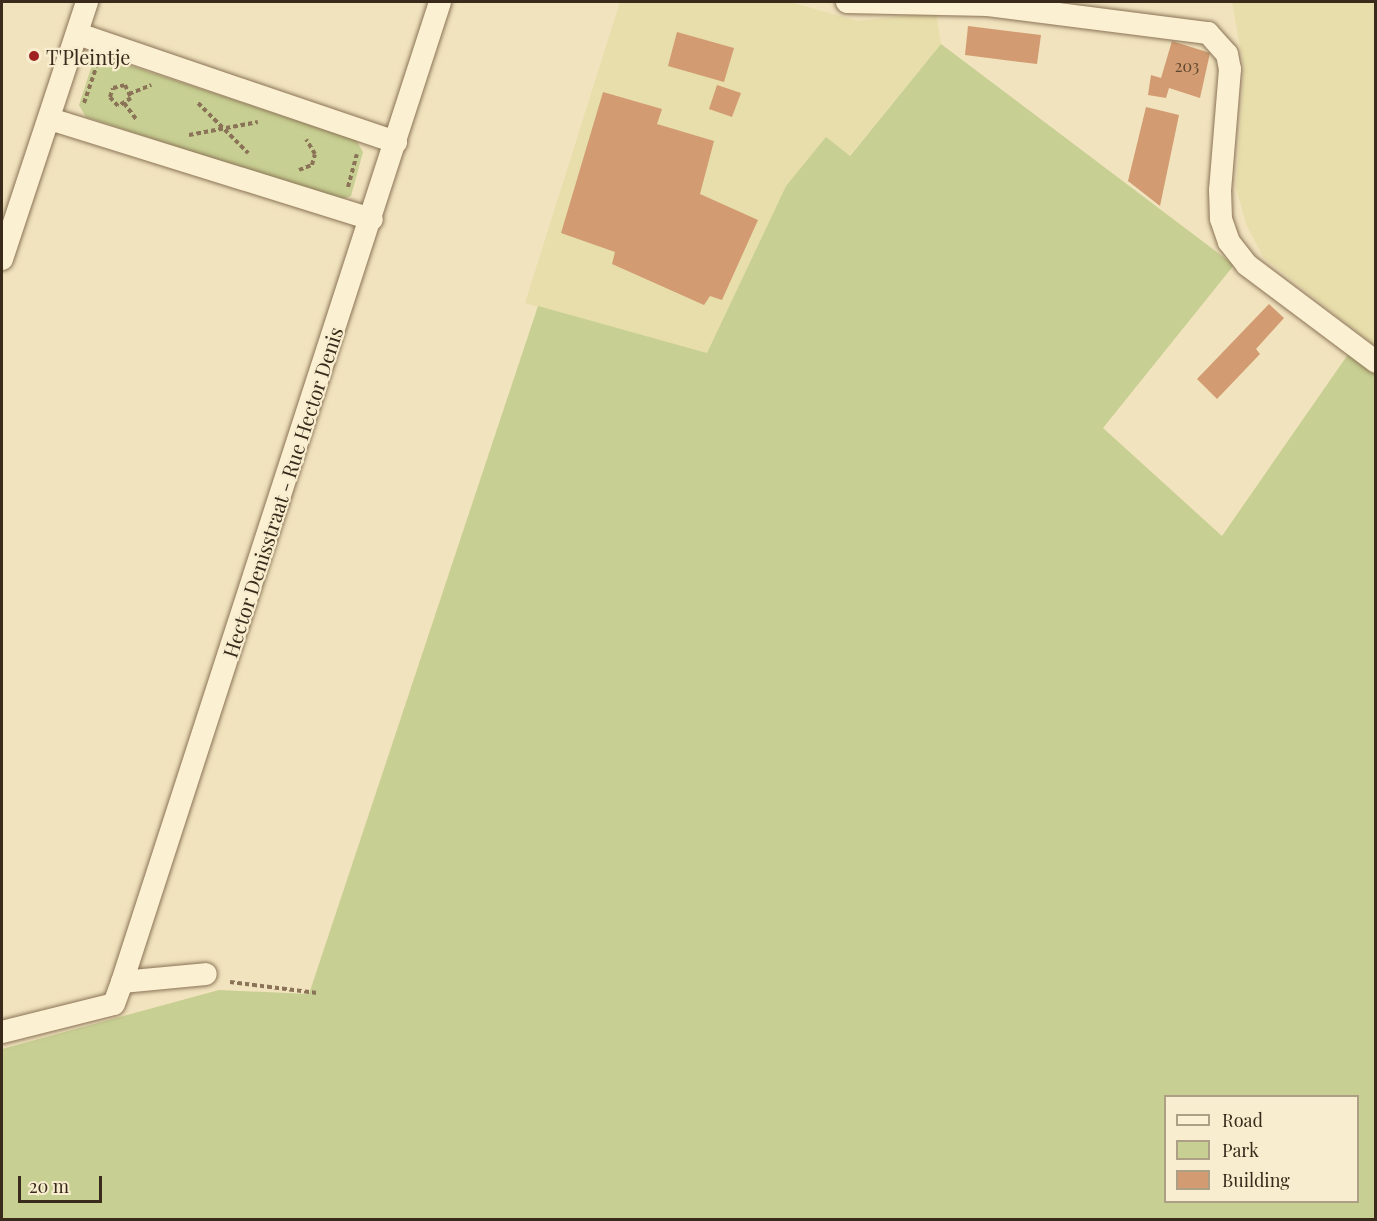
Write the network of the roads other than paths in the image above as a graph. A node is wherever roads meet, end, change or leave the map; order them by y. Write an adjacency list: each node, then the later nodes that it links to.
1 (87, 2): 4 (street)
2 (440, 2): 6 (street, Hector Denisstraat - Rue Hector Denis)
3 (847, 2): 9 (street)
4 (78, 34): 5 (street); 6 (street)
5 (50, 119): 7 (street); 8 (street)
6 (396, 142): 7 (street, Hector Denisstraat - Rue Hector Denis)
7 (372, 219): 11 (street, Hector Denisstraat - Rue Hector Denis)
8 (2, 259)
9 (1376, 362)
10 (206, 974): 11 (street)
11 (122, 982): 12 (street, Hector Denisstraat - Rue Hector Denis)
12 (2, 1032)

